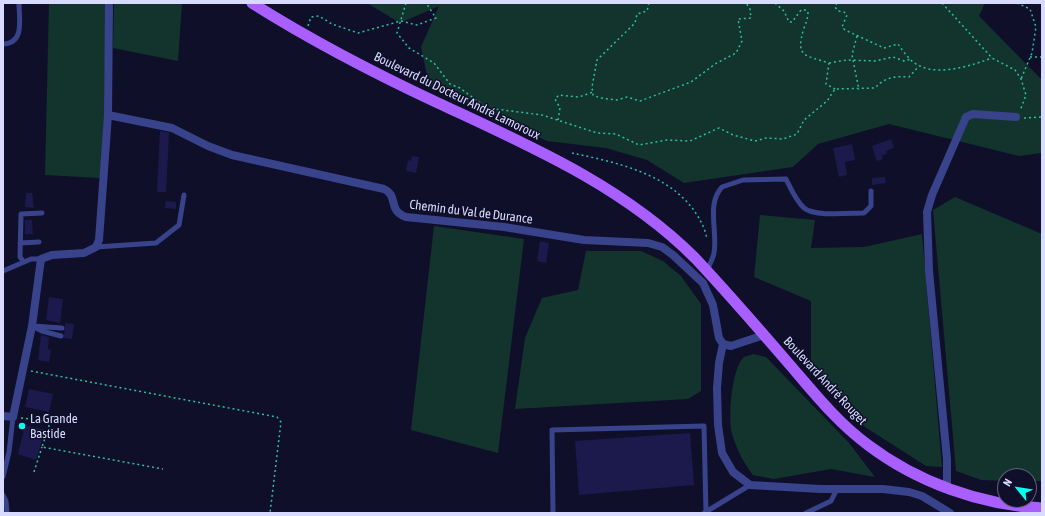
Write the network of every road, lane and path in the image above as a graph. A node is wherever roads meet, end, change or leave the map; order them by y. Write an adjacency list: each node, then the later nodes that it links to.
1 (19, 3): 15 (lane)
2 (110, 3): 27 (street)
3 (252, 3): 13 (main road, Boulevard du Docteur André Lamoroux)
4 (406, 3): 12 (path)
5 (426, 3): 12 (path)
6 (649, 3): 26 (path)
7 (746, 3): 26 (path)
8 (775, 3): 21 (path)
9 (837, 3): 14 (path)
10 (942, 3): 18 (path)
11 (1017, 3): 16 (path)
12 (401, 21): 13 (path); 30 (path)
13 (304, 35): 35 (main road, Boulevard du Docteur André Lamoroux)
14 (857, 36): 19 (path); 20 (path)
15 (3, 44)
16 (1030, 57): 17 (path); 23 (path)
17 (1042, 57)
18 (992, 58): 22 (path); 23 (path)
19 (912, 59): 20 (path); 22 (path)
20 (853, 61): 21 (path); 25 (path)
21 (829, 63): 24 (path)
22 (919, 66): 25 (path)
23 (1022, 79): 28 (path)
24 (835, 89): 25 (path); 30 (path)
25 (859, 90)
26 (593, 92): 30 (path)
27 (108, 115): 38 (street); 48 (street, Chemin du Val de Durance)
28 (1016, 117): 29 (path); 57 (street)
29 (1042, 117)
30 (558, 120)
31 (572, 153): 39 (path)
32 (871, 191): 39 (lane)
33 (184, 195): 38 (lane)
34 (42, 213): 37 (lane)
35 (649, 217): 43 (main road, Boulevard André Rouget)
36 (39, 242): 37 (lane)
37 (20, 243): 41 (lane)
38 (96, 247): 40 (street)
39 (714, 255): 43 (lane)
40 (41, 259): 41 (lane); 44 (street)
41 (24, 262): 42 (lane)
42 (3, 271)
43 (707, 271): 46 (main road, Boulevard André Rouget)
44 (32, 326): 45 (lane); 47 (lane); 49 (street)
45 (62, 328)
46 (764, 335): 48 (street); 57 (main road, Boulevard André Rouget)
47 (61, 336)
48 (723, 344): 56 (street)
49 (23, 370): 51 (street); 62 (path)
50 (3, 416): 51 (street)
51 (13, 417): 52 (path); 55 (lane)
52 (42, 447): 53 (path); 54 (path)
53 (163, 469)
54 (34, 472)
55 (3, 477)
56 (750, 485): 58 (street); 64 (lane)
57 (947, 488): 60 (main road, Boulevard André Rouget)
58 (837, 489): 65 (lane); 66 (street)
59 (3, 495): 61 (lane)
60 (1042, 508)
61 (7, 513)
62 (270, 513)
63 (553, 513): 64 (lane)
64 (705, 513)
65 (806, 513)
66 (950, 513)

